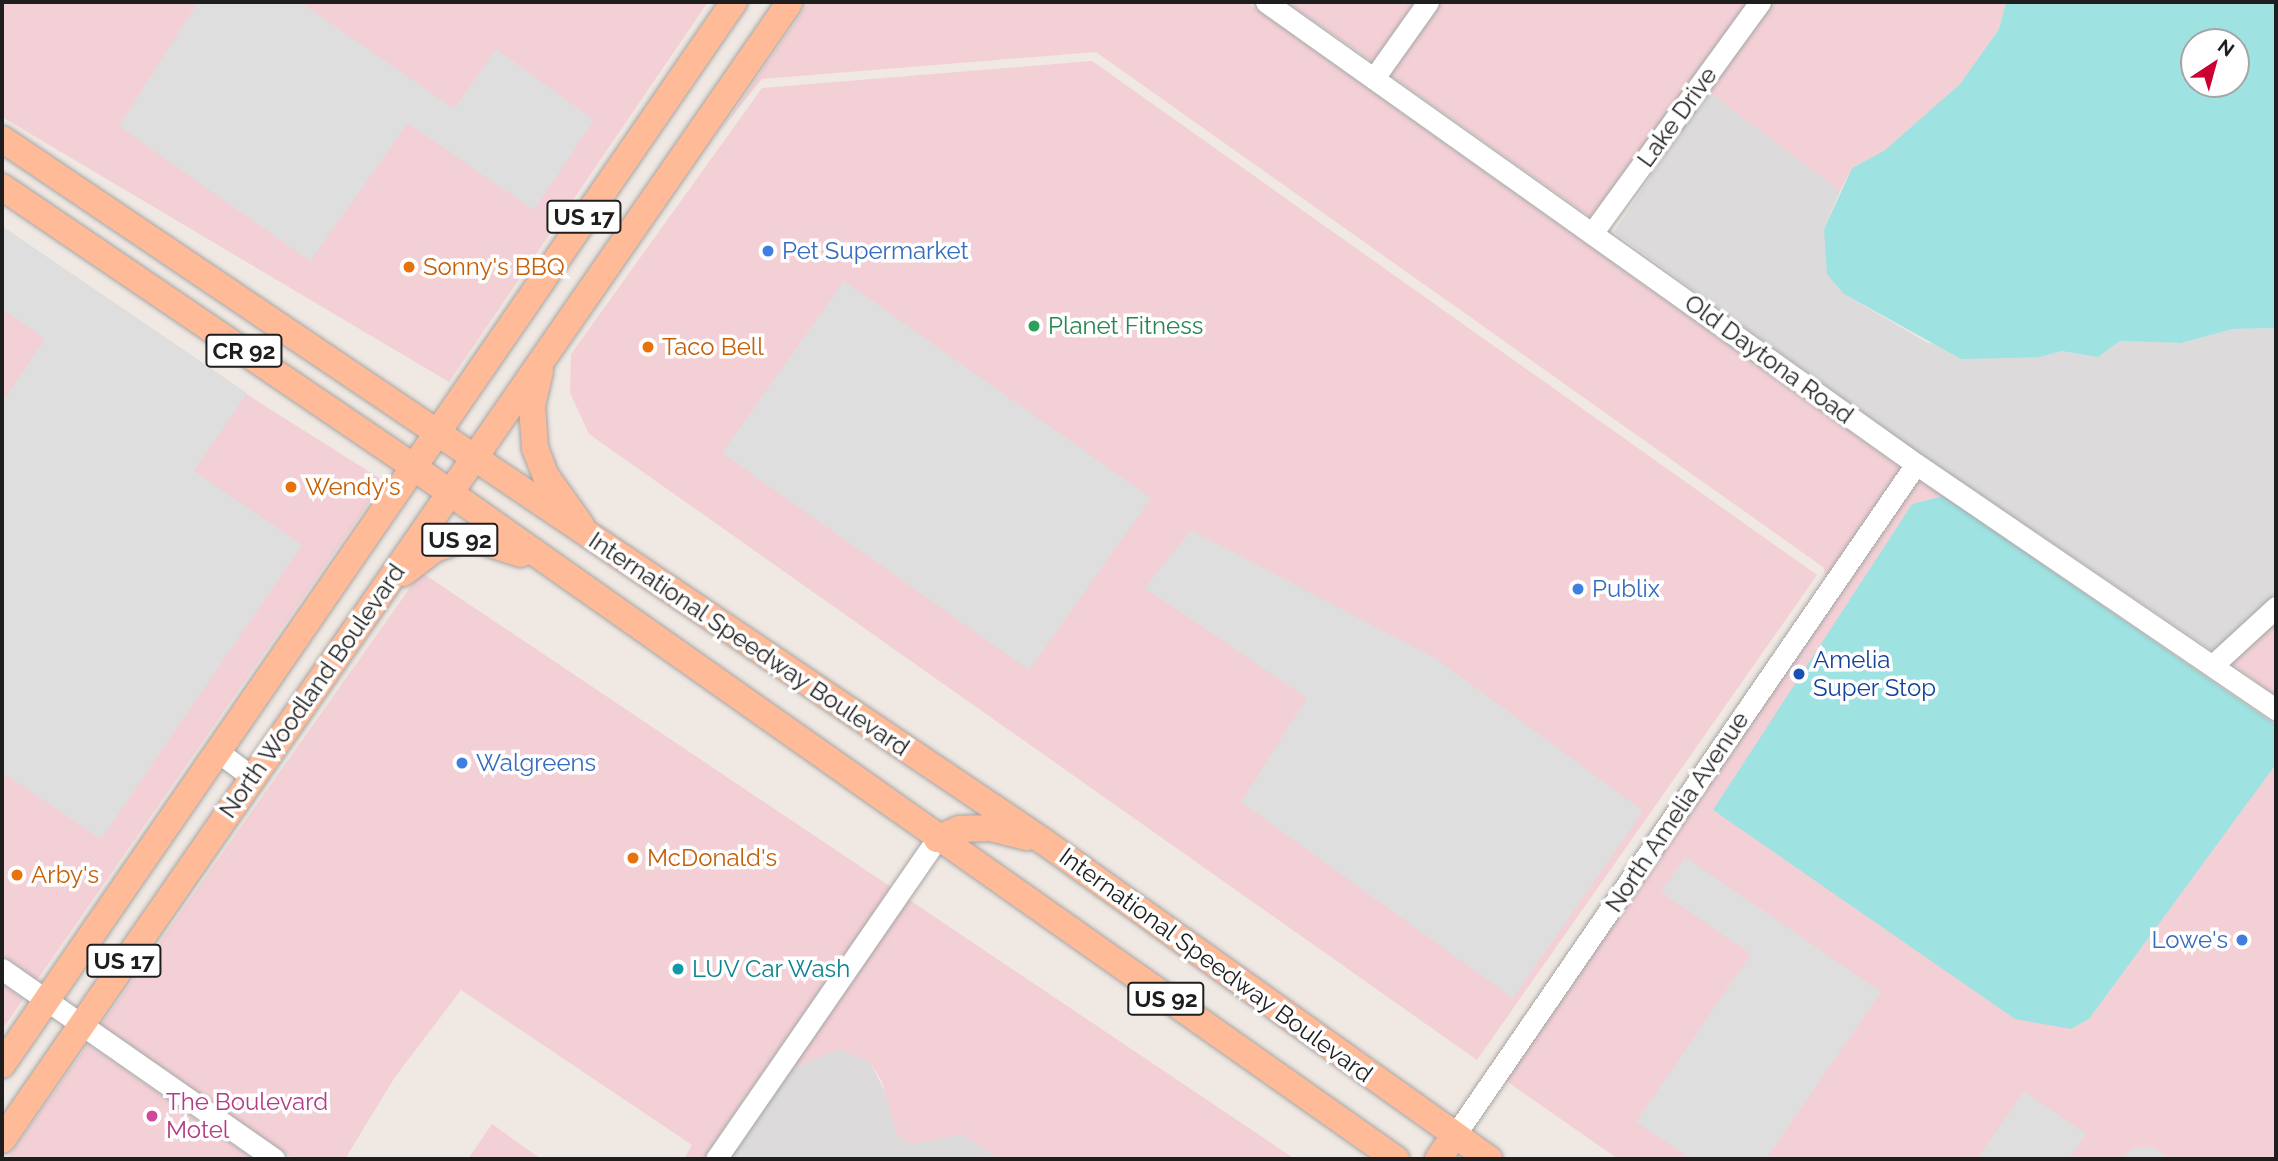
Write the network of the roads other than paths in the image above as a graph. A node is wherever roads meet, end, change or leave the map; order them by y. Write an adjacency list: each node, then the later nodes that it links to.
1 (734, 2): 17 (main road, North Woodland Boulevard / US 17)
2 (765, 2): 7 (main road)
3 (790, 2): 7 (main road, North Woodland Boulevard / US 17)
4 (1266, 2): 8 (street, Old Daytona Road)
5 (1428, 2): 8 (street)
6 (1760, 2): 12 (street, Lake Drive)
7 (769, 33): 15 (main road, North Woodland Boulevard / US 17)
8 (1374, 78): 12 (street, Old Daytona Road)
9 (2, 139): 11 (main road, International Speedway Boulevard / CR 92)
10 (2, 187): 13 (main road, International Speedway Boulevard / CR 92)
11 (84, 194): 13 (main road); 14 (main road, International Speedway Boulevard / CR 92)
12 (1593, 232): 19 (street, Old Daytona Road)
13 (76, 237): 16 (main road, International Speedway Boulevard / CR 92)
14 (282, 328): 16 (main road); 17 (main road, International Speedway Boulevard / CR 92)
15 (544, 355): 18 (main road, North Woodland Boulevard / US 17); 22 (main road)
16 (259, 361): 20 (main road, International Speedway Boulevard / CR 92)
17 (435, 432): 18 (main road, International Speedway Boulevard / US 92); 20 (main road, North Woodland Boulevard / US 17)
18 (472, 459): 21 (main road, North Woodland Boulevard / US 17); 22 (main road, International Speedway Boulevard / US 92)
19 (1916, 464): 26 (street, Old Daytona Road); 36 (street, North Amelia Avenue)
20 (412, 466): 21 (main road, International Speedway Boulevard / CR 92); 28 (main road, North Woodland Boulevard / US 17)
21 (449, 492): 23 (main road, International Speedway Boulevard / CR 92); 24 (main road, North Woodland Boulevard / US 17)
22 (590, 538): 31 (main road, International Speedway Boulevard / US 92)
23 (543, 561): 24 (main road, US 92); 30 (main road, International Speedway Boulevard / US 92)
24 (388, 584): 29 (main road, North Woodland Boulevard / US 17)
25 (2276, 607): 26 (street)
26 (2213, 665): 27 (street, Old Daytona Road)
27 (2276, 710)
28 (217, 751): 29 (street); 33 (main road, North Woodland Boulevard / US 17)
29 (252, 777): 34 (main road, North Woodland Boulevard / US 17)
30 (937, 839): 31 (main road); 39 (street); 40 (main road, International Speedway Boulevard / US 92)
31 (1043, 841): 36 (main road, International Speedway Boulevard / US 92)
32 (2, 969): 33 (street)
33 (46, 1001): 34 (street); 35 (main road, North Woodland Boulevard / US 17)
34 (80, 1024): 37 (main road, North Woodland Boulevard / US 17); 38 (street)
35 (2, 1065)
36 (1455, 1135): 41 (main road, North Amelia Avenue); 42 (main road, International Speedway Boulevard / US 92)
37 (2, 1140)
38 (274, 1159)
39 (716, 1159)
40 (1396, 1159)
41 (1438, 1159)
42 (1489, 1159)

